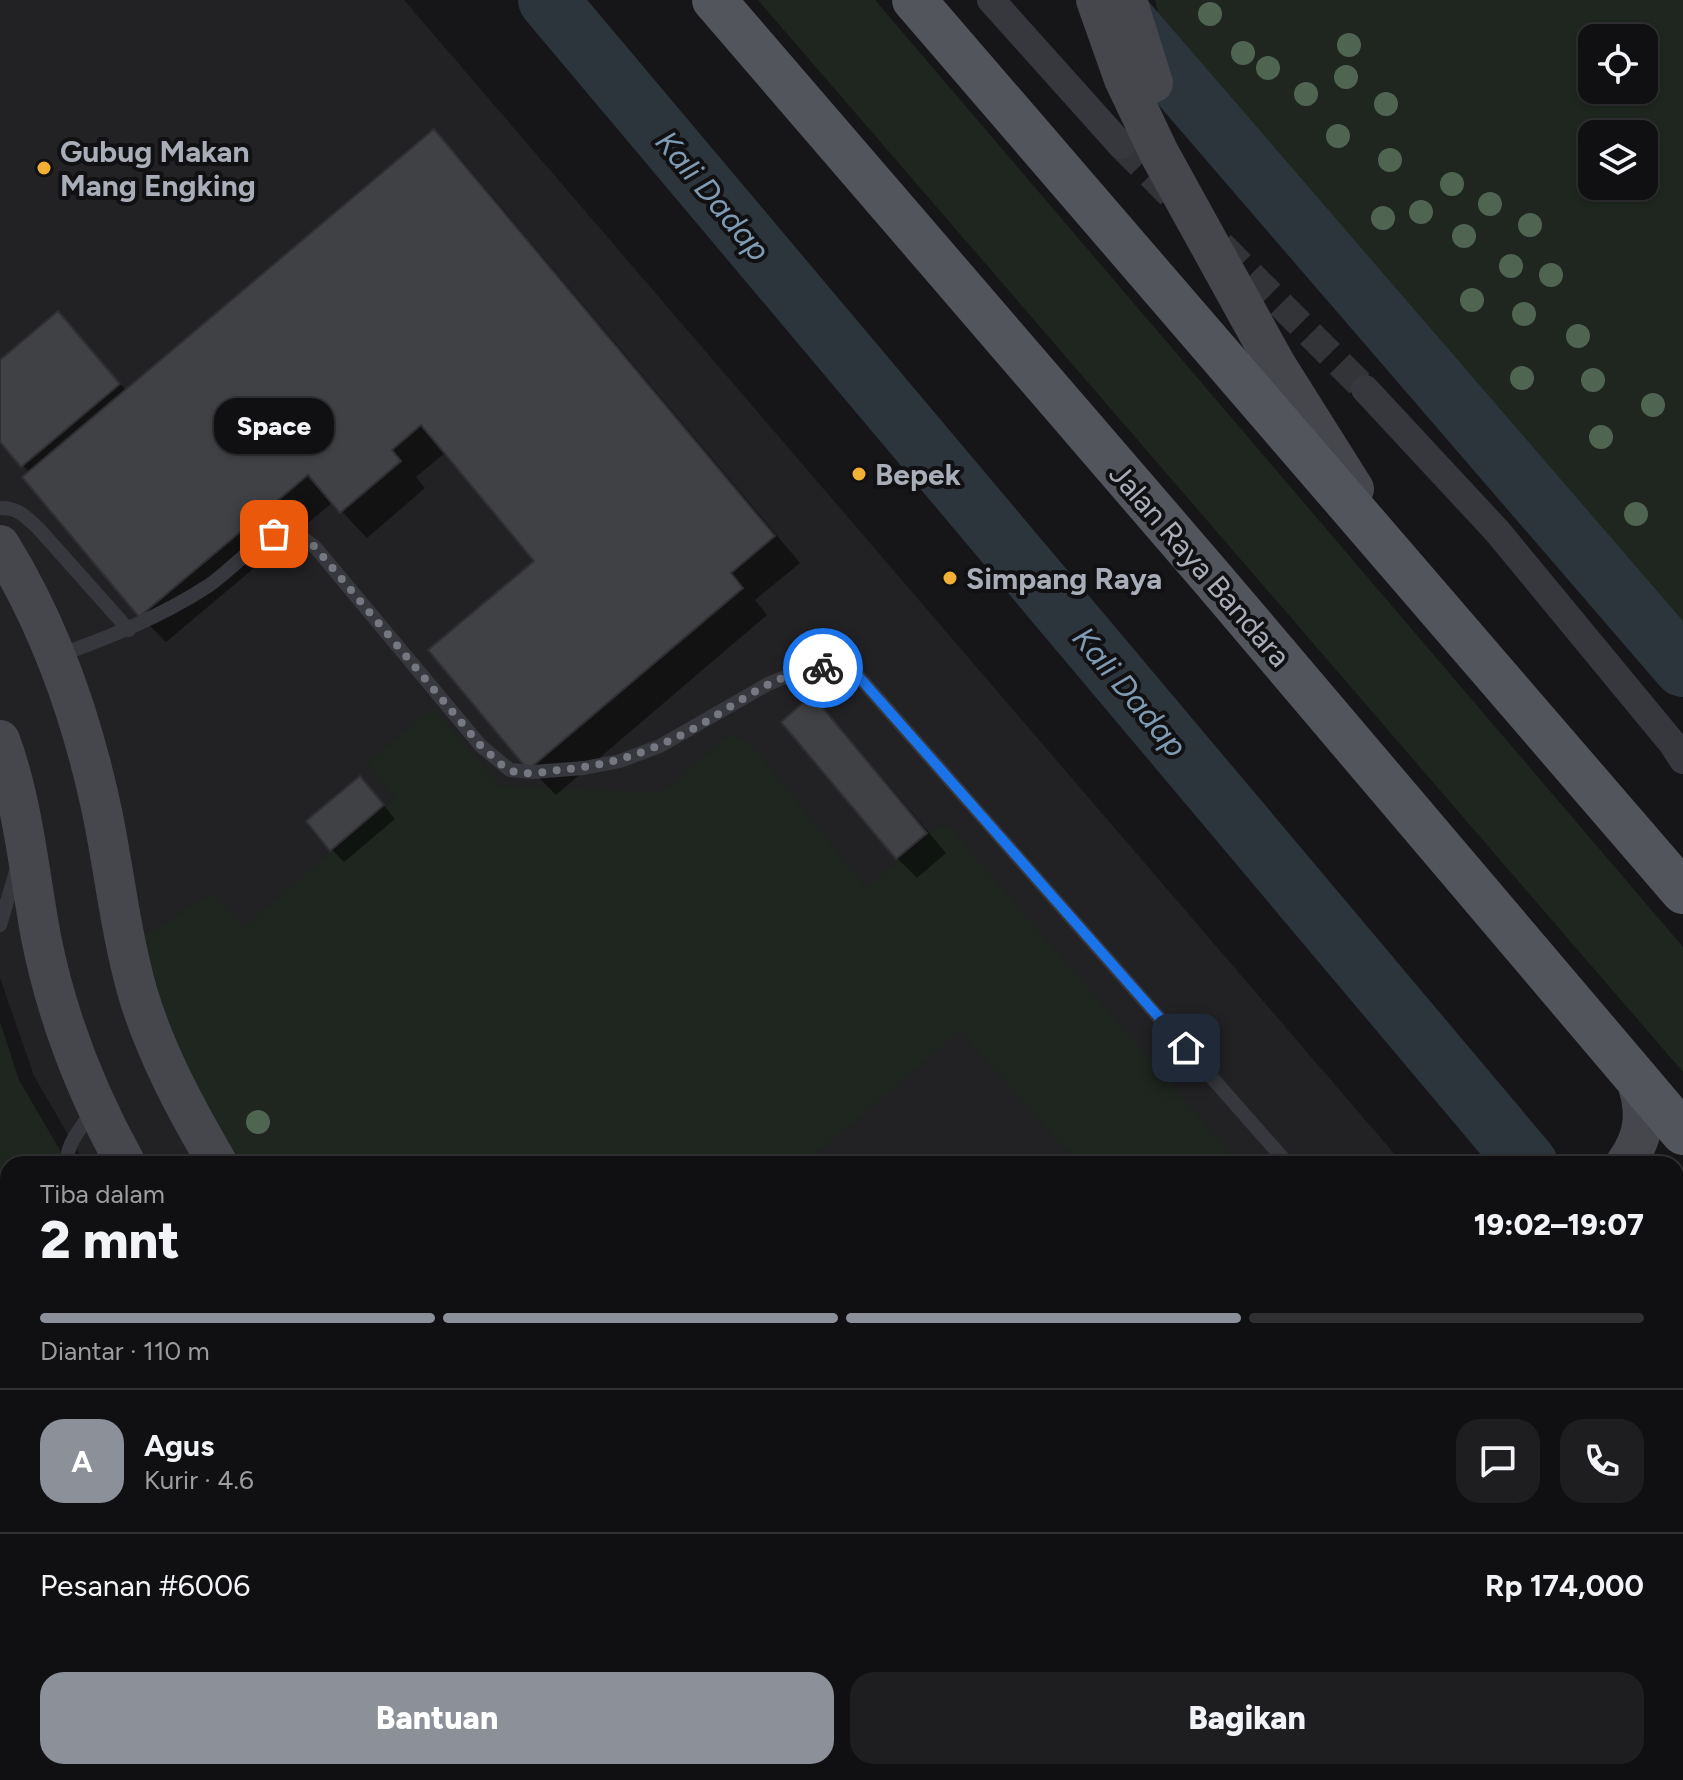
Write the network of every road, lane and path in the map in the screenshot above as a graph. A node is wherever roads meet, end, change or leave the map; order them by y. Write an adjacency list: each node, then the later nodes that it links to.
1 (714, 0): 19 (main road, Jalan Raya Bandara)
2 (914, 0): 11 (main road)
3 (991, 0): 6 (street)
4 (1096, 0): 7 (street)
5 (1127, 0): 7 (street)
6 (1121, 145)
7 (1221, 262): 11 (street)
8 (1365, 389): 15 (street)
9 (0, 508): 12 (lane)
10 (0, 545): 13 (street)
11 (1407, 573): 17 (main road)
12 (129, 630): 13 (lane); 25 (lane)
13 (57, 656): 24 (street)
14 (0, 740): 16 (street)
15 (1683, 760)
16 (25, 842): 18 (lane); 20 (street)
17 (1683, 892)
18 (0, 925)
19 (1634, 1074): 21 (main road, Jalan Raya Bandara); 26 (street)
20 (94, 1107): 22 (lane); 23 (street)
21 (1683, 1133)
22 (67, 1156)
23 (122, 1156)
24 (214, 1156)
25 (1281, 1156)
26 (1631, 1156)

